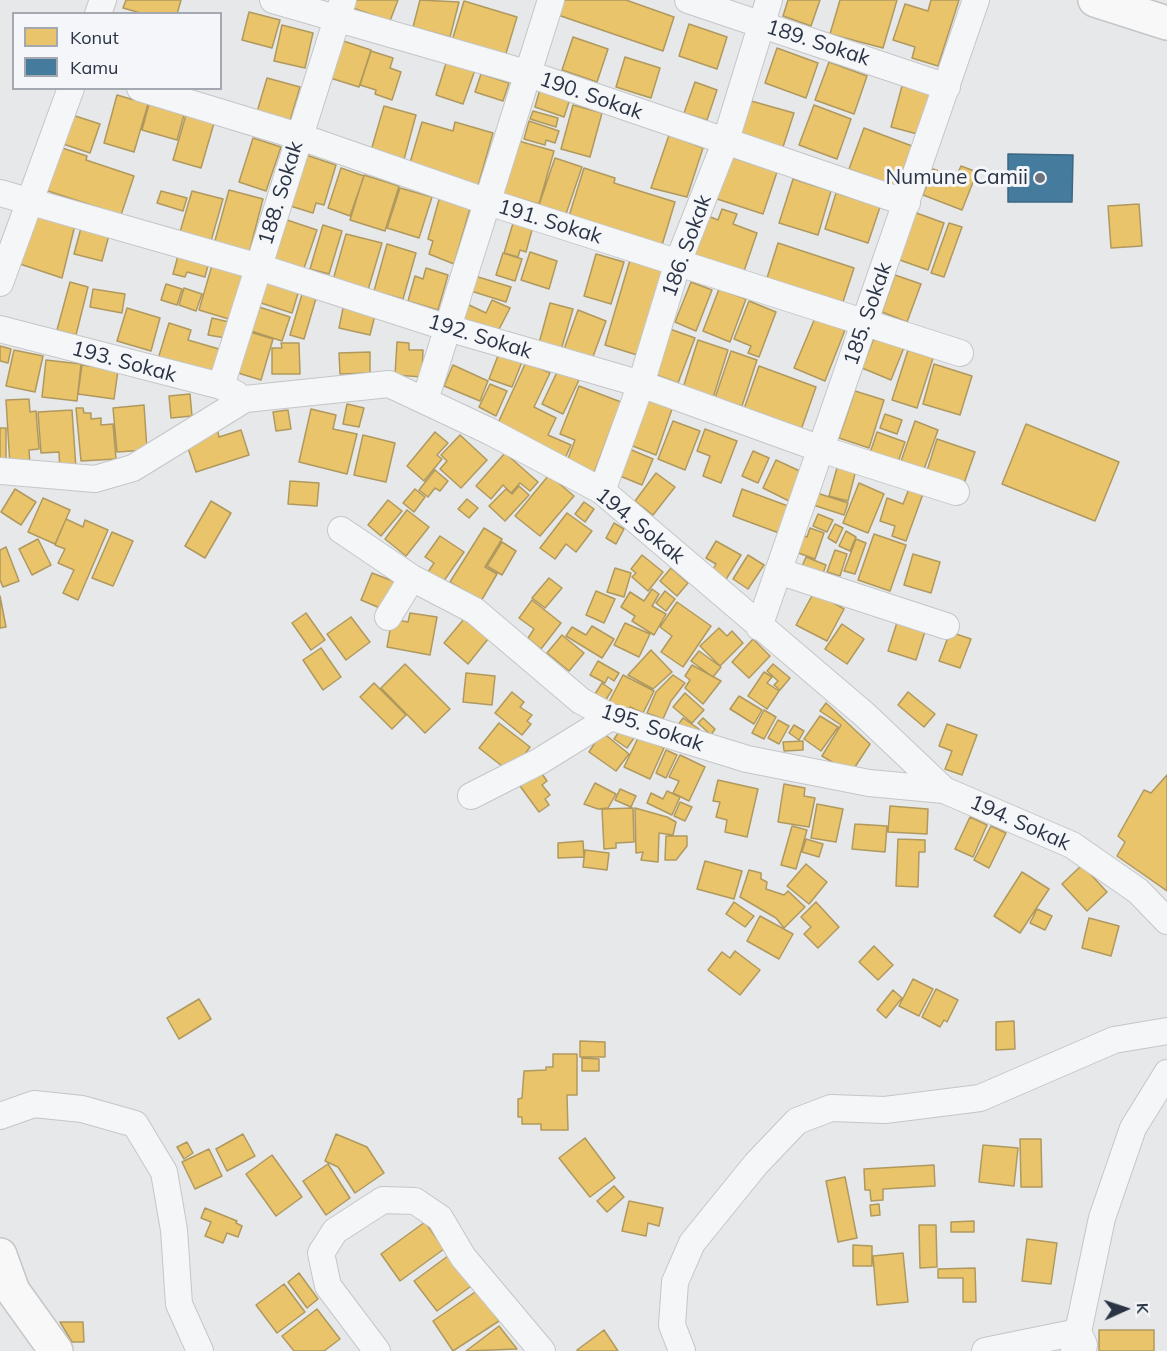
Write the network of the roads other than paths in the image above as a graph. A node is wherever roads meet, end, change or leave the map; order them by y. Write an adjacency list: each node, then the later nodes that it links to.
1 (273, 0): 7 (street, 190. Sokak)
2 (551, 0): 10 (street)
3 (688, 0): 9 (street, 189. Sokak)
4 (769, 0): 9 (street, 186. Sokak)
5 (976, 0): 11 (street, 185. Sokak)
6 (1095, 0): 8 (street)
7 (339, 10): 10 (street, 190. Sokak); 14 (street, 188. Sokak)
8 (1167, 23)
9 (762, 25): 11 (street, 189. Sokak); 15 (street, 186. Sokak)
10 (526, 73): 15 (street, 190. Sokak); 18 (street)
11 (947, 87): 19 (street, 185. Sokak)
12 (70, 90): 17 (street)
13 (147, 90): 14 (street, 191. Sokak)
14 (298, 136): 18 (street, 191. Sokak); 21 (street, 188. Sokak)
15 (725, 143): 19 (street, 190. Sokak); 20 (street, 186. Sokak)
16 (0, 193): 17 (street, 192. Sokak)
17 (30, 201): 21 (street, 192. Sokak); 22 (street)
18 (488, 202): 20 (street, 191. Sokak); 24 (street)
19 (907, 203): 23 (street, 185. Sokak)
20 (678, 262): 23 (street, 191. Sokak); 27 (street, 186. Sokak)
21 (259, 267): 24 (street, 192. Sokak); 28 (street, 188. Sokak)
22 (0, 282)
23 (866, 321): 26 (street, 191. Sokak); 31 (street, 185. Sokak)
24 (448, 328): 27 (street, 192. Sokak); 30 (street)
25 (0, 329): 28 (street, 193. Sokak)
26 (960, 353)
27 (641, 384): 31 (street, 192. Sokak); 33 (street, 186. Sokak)
28 (221, 386): 29 (street, 193. Sokak)
29 (246, 399): 30 (street, 194. Sokak); 32 (street, 194. Sokak)
30 (426, 400): 33 (street, 194. Sokak)
31 (821, 449): 34 (street, 192. Sokak); 36 (street, 185. Sokak)
32 (0, 471)
33 (602, 491): 40 (street, 194. Sokak)
34 (956, 492)
35 (341, 530): 37 (street, 195. Sokak)
36 (778, 571): 39 (street); 40 (street, 185. Sokak)
37 (412, 578): 38 (street); 41 (street, 195. Sokak)
38 (388, 617)
39 (946, 626)
40 (759, 627): 42 (street, 194. Sokak)
41 (611, 717): 42 (street, 195. Sokak); 43 (street)
42 (944, 790): 44 (street, 194. Sokak)
43 (471, 796)
44 (1167, 921)
45 (1167, 1031): 54 (street)
46 (1167, 1073): 49 (street)
47 (0, 1116): 51 (street)
48 (0, 1255): 50 (street)
49 (1080, 1345): 55 (street)
50 (56, 1351)
51 (200, 1351)
52 (377, 1351): 53 (street)
53 (542, 1351)
54 (682, 1351)
55 (985, 1351)

